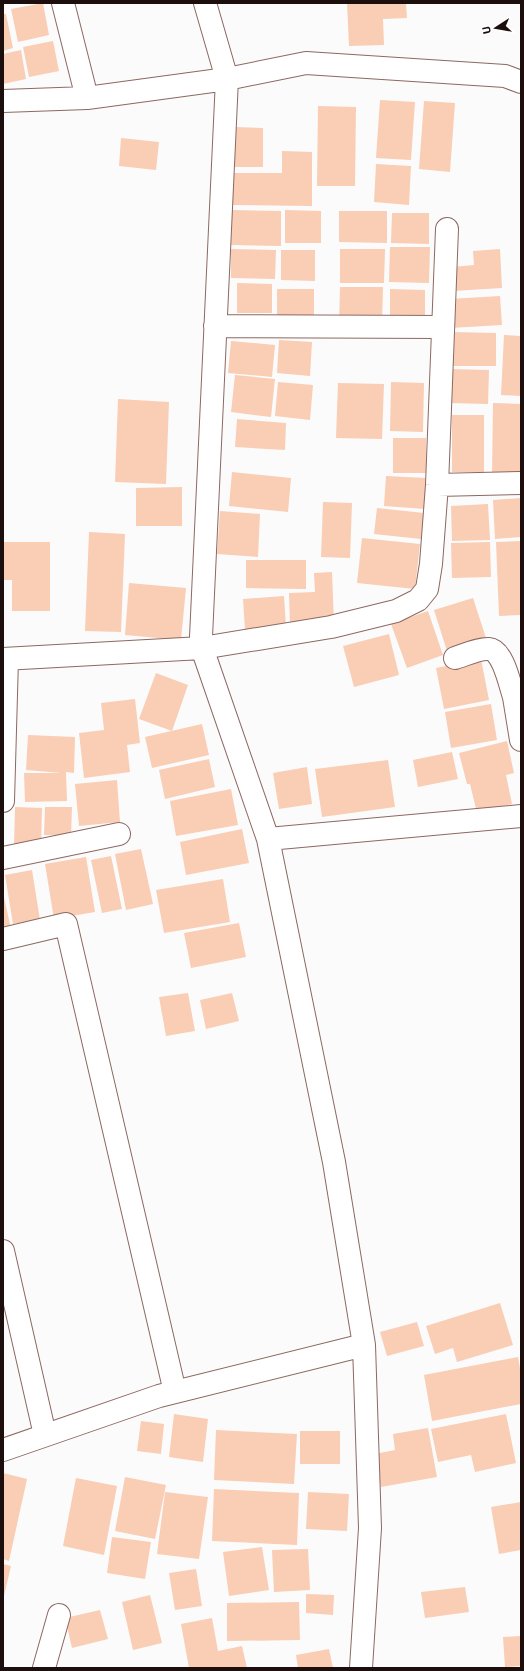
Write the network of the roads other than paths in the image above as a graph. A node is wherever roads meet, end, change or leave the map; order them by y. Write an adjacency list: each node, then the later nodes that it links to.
1 (63, 3): 5 (street)
2 (205, 3): 3 (street)
3 (227, 79): 4 (street); 5 (street); 8 (street)
4 (521, 82)
5 (87, 98): 6 (street)
6 (3, 101)
7 (447, 229): 9 (street)
8 (215, 326): 9 (street); 12 (street)
9 (443, 327): 11 (street)
10 (521, 483): 11 (street)
11 (438, 485): 12 (street)
12 (202, 648): 14 (street); 20 (street)
13 (455, 658): 15 (street)
14 (5, 659): 17 (street)
15 (517, 696): 16 (street)
16 (521, 740)
17 (3, 801)
18 (521, 816): 20 (street)
19 (119, 834): 21 (street)
20 (268, 839): 24 (street)
21 (3, 858)
22 (3, 939): 25 (street)
23 (3, 1251): 26 (street)
24 (364, 1345): 25 (street); 30 (street)
25 (175, 1392): 26 (street)
26 (45, 1435): 27 (street)
27 (3, 1450)
28 (59, 1615): 29 (street)
29 (44, 1668)
30 (361, 1668)

